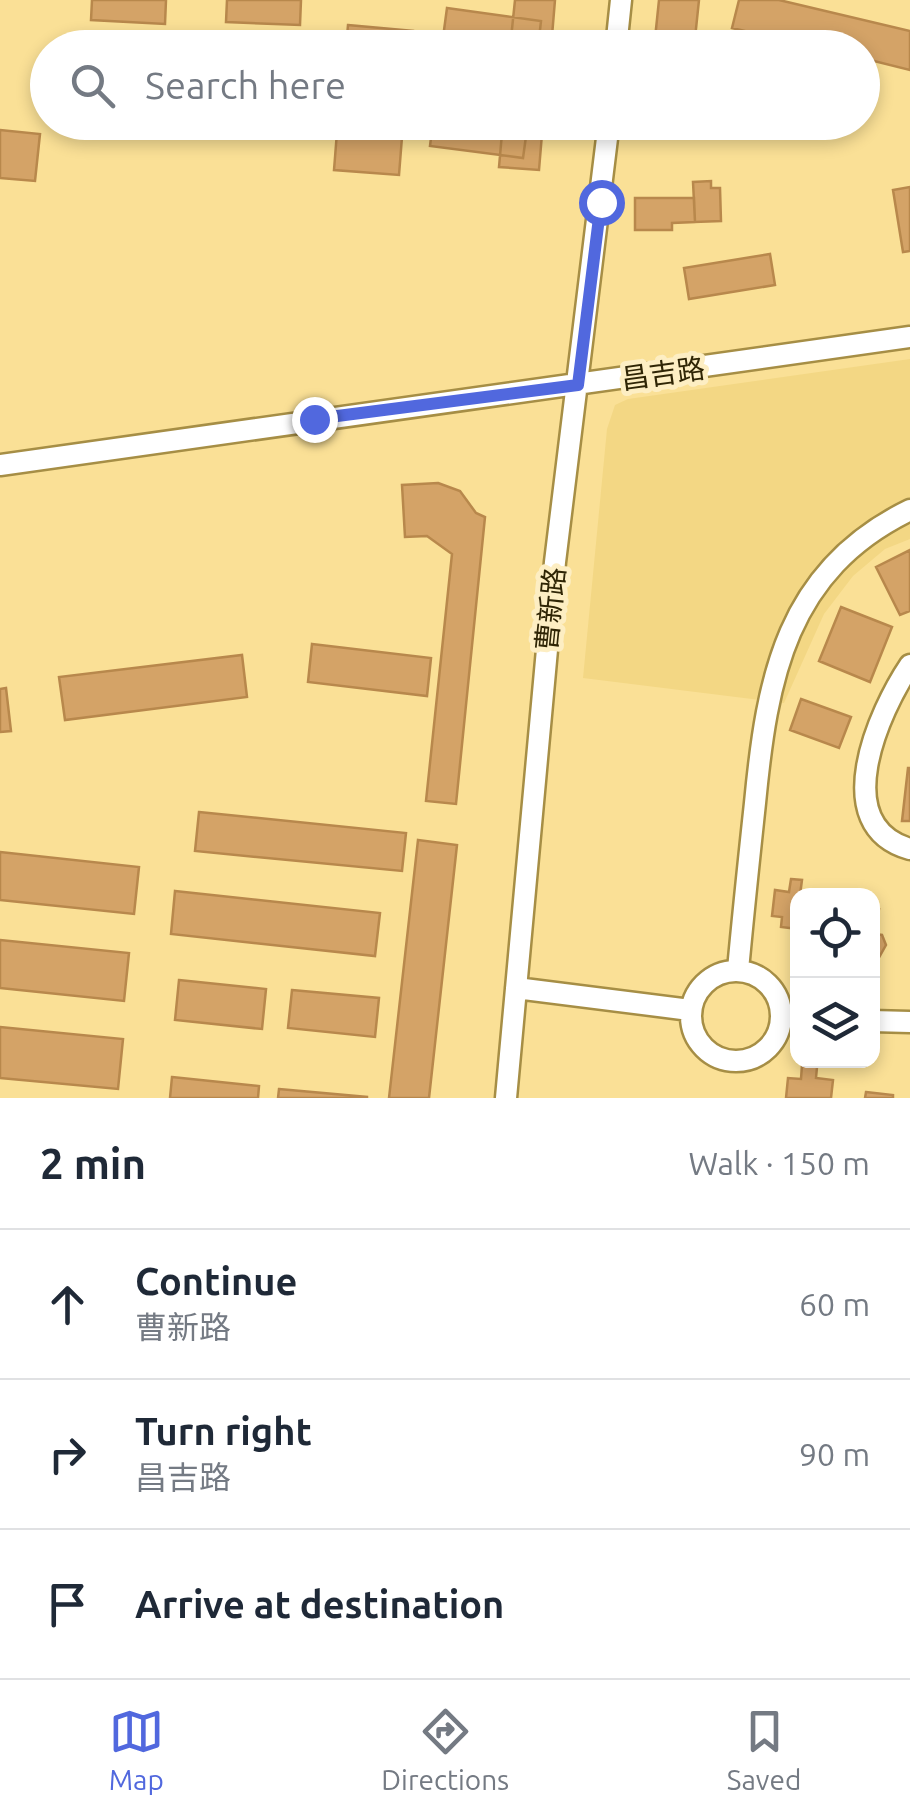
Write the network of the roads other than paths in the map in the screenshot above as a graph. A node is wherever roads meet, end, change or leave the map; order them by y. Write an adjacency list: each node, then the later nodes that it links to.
1 (620, 0): 2 (street)
2 (618, 30)
3 (606, 140): 5 (street, 曹新路)
4 (910, 337): 5 (street, 昌吉路)
5 (578, 385): 6 (street, 昌吉路); 11 (street, 曹新路)
6 (0, 465)
7 (910, 510): 10 (street)
8 (910, 665): 9 (street)
9 (910, 849)
10 (738, 970): 12 (street); 13 (street)
11 (516, 988): 12 (street); 16 (street, 曹新路)
12 (690, 1010): 13 (street)
13 (790, 1018)
14 (880, 1021): 15 (street)
15 (910, 1022)
16 (506, 1098)

